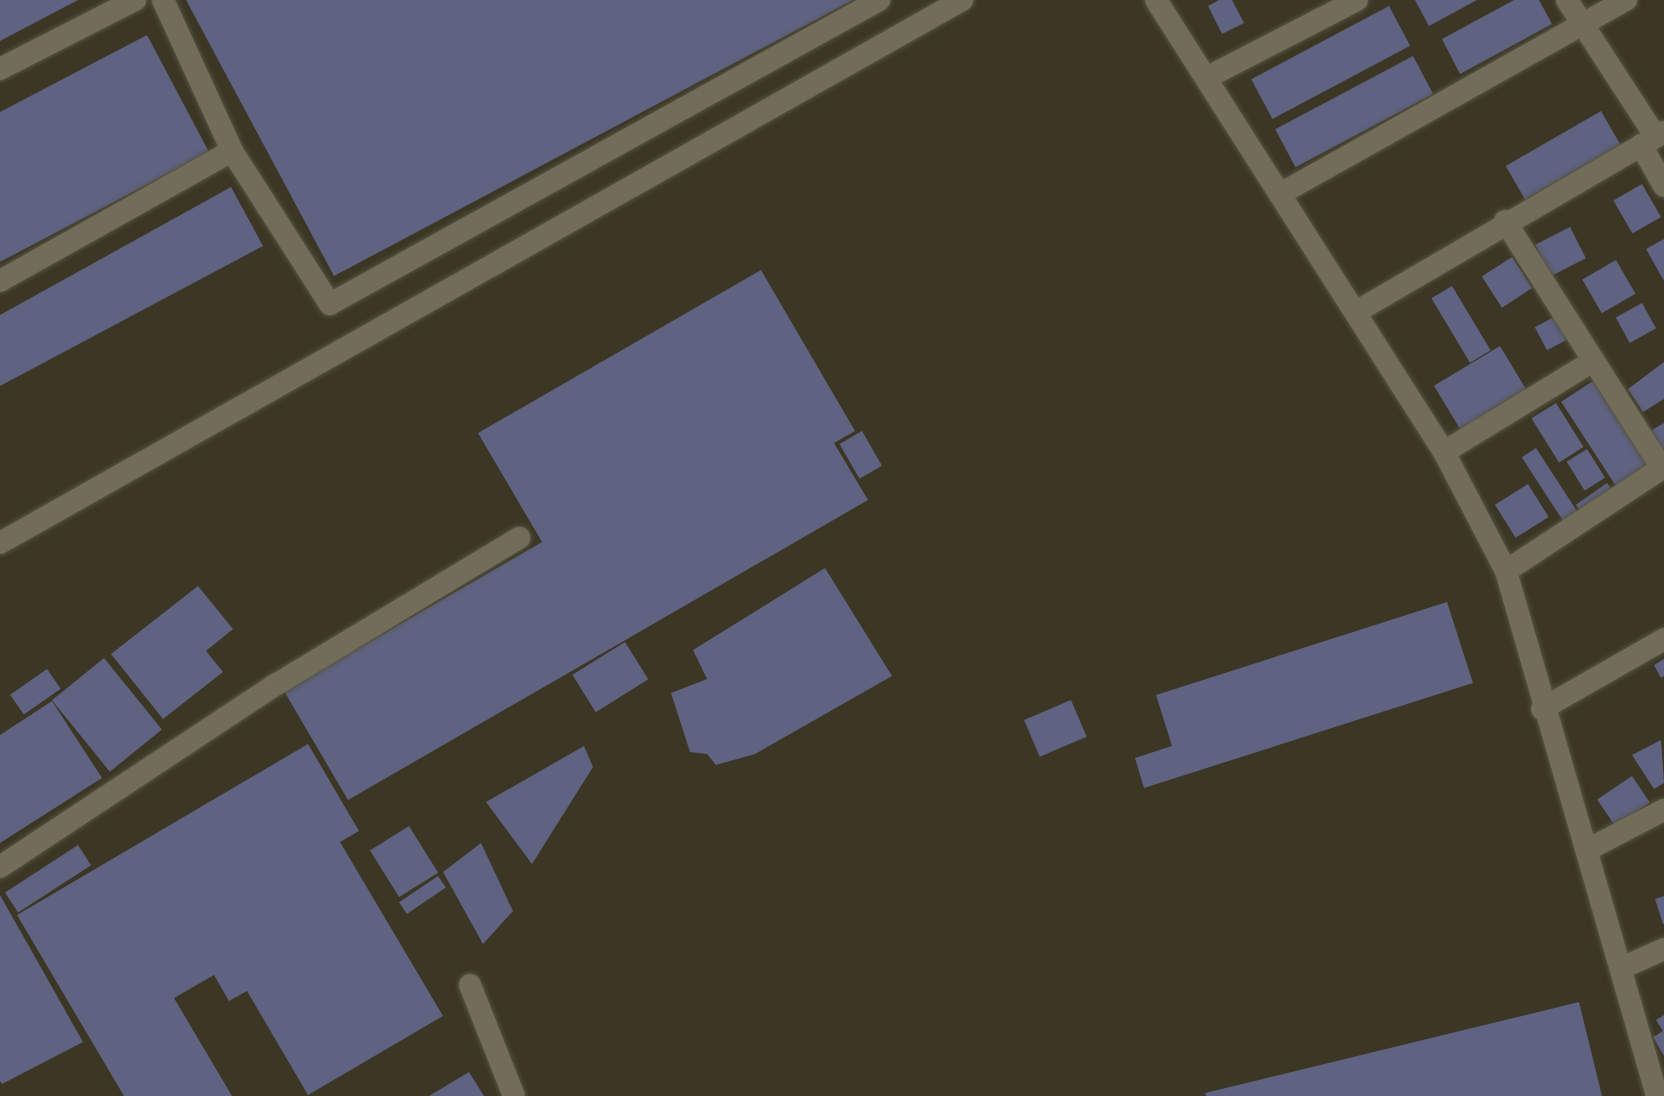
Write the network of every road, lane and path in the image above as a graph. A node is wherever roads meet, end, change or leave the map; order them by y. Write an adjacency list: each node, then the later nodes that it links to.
1 (135, 0): 10 (street)
2 (163, 0): 13 (street)
3 (879, 0): 13 (street)
4 (962, 0): 23 (street)
5 (1156, 0): 11 (street)
6 (1357, 0): 11 (street)
7 (1567, 0): 9 (street)
8 (1626, 0): 9 (street)
9 (1581, 22): 12 (street); 15 (street)
10 (0, 69)
11 (1206, 78): 15 (street)
12 (1653, 138): 14 (street); 16 (street)
13 (232, 151): 17 (street)
14 (1664, 186)
15 (1280, 194): 18 (street)
16 (1505, 221): 18 (street); 19 (street)
17 (0, 281)
18 (1356, 312): 20 (street)
19 (1593, 361): 20 (street); 21 (street)
20 (1444, 452): 24 (street)
21 (1663, 467): 24 (street)
22 (519, 538): 29 (street)
23 (0, 543)
24 (1506, 571): 26 (street)
25 (1664, 639): 26 (street)
26 (1542, 709): 28 (street)
27 (1664, 810): 28 (street)
28 (1587, 850): 31 (street)
29 (0, 867)
30 (1664, 949): 31 (street)
31 (1624, 967): 33 (street)
32 (470, 985): 34 (street)
33 (1658, 1069): 35 (street)
34 (514, 1096)
35 (1657, 1096)

